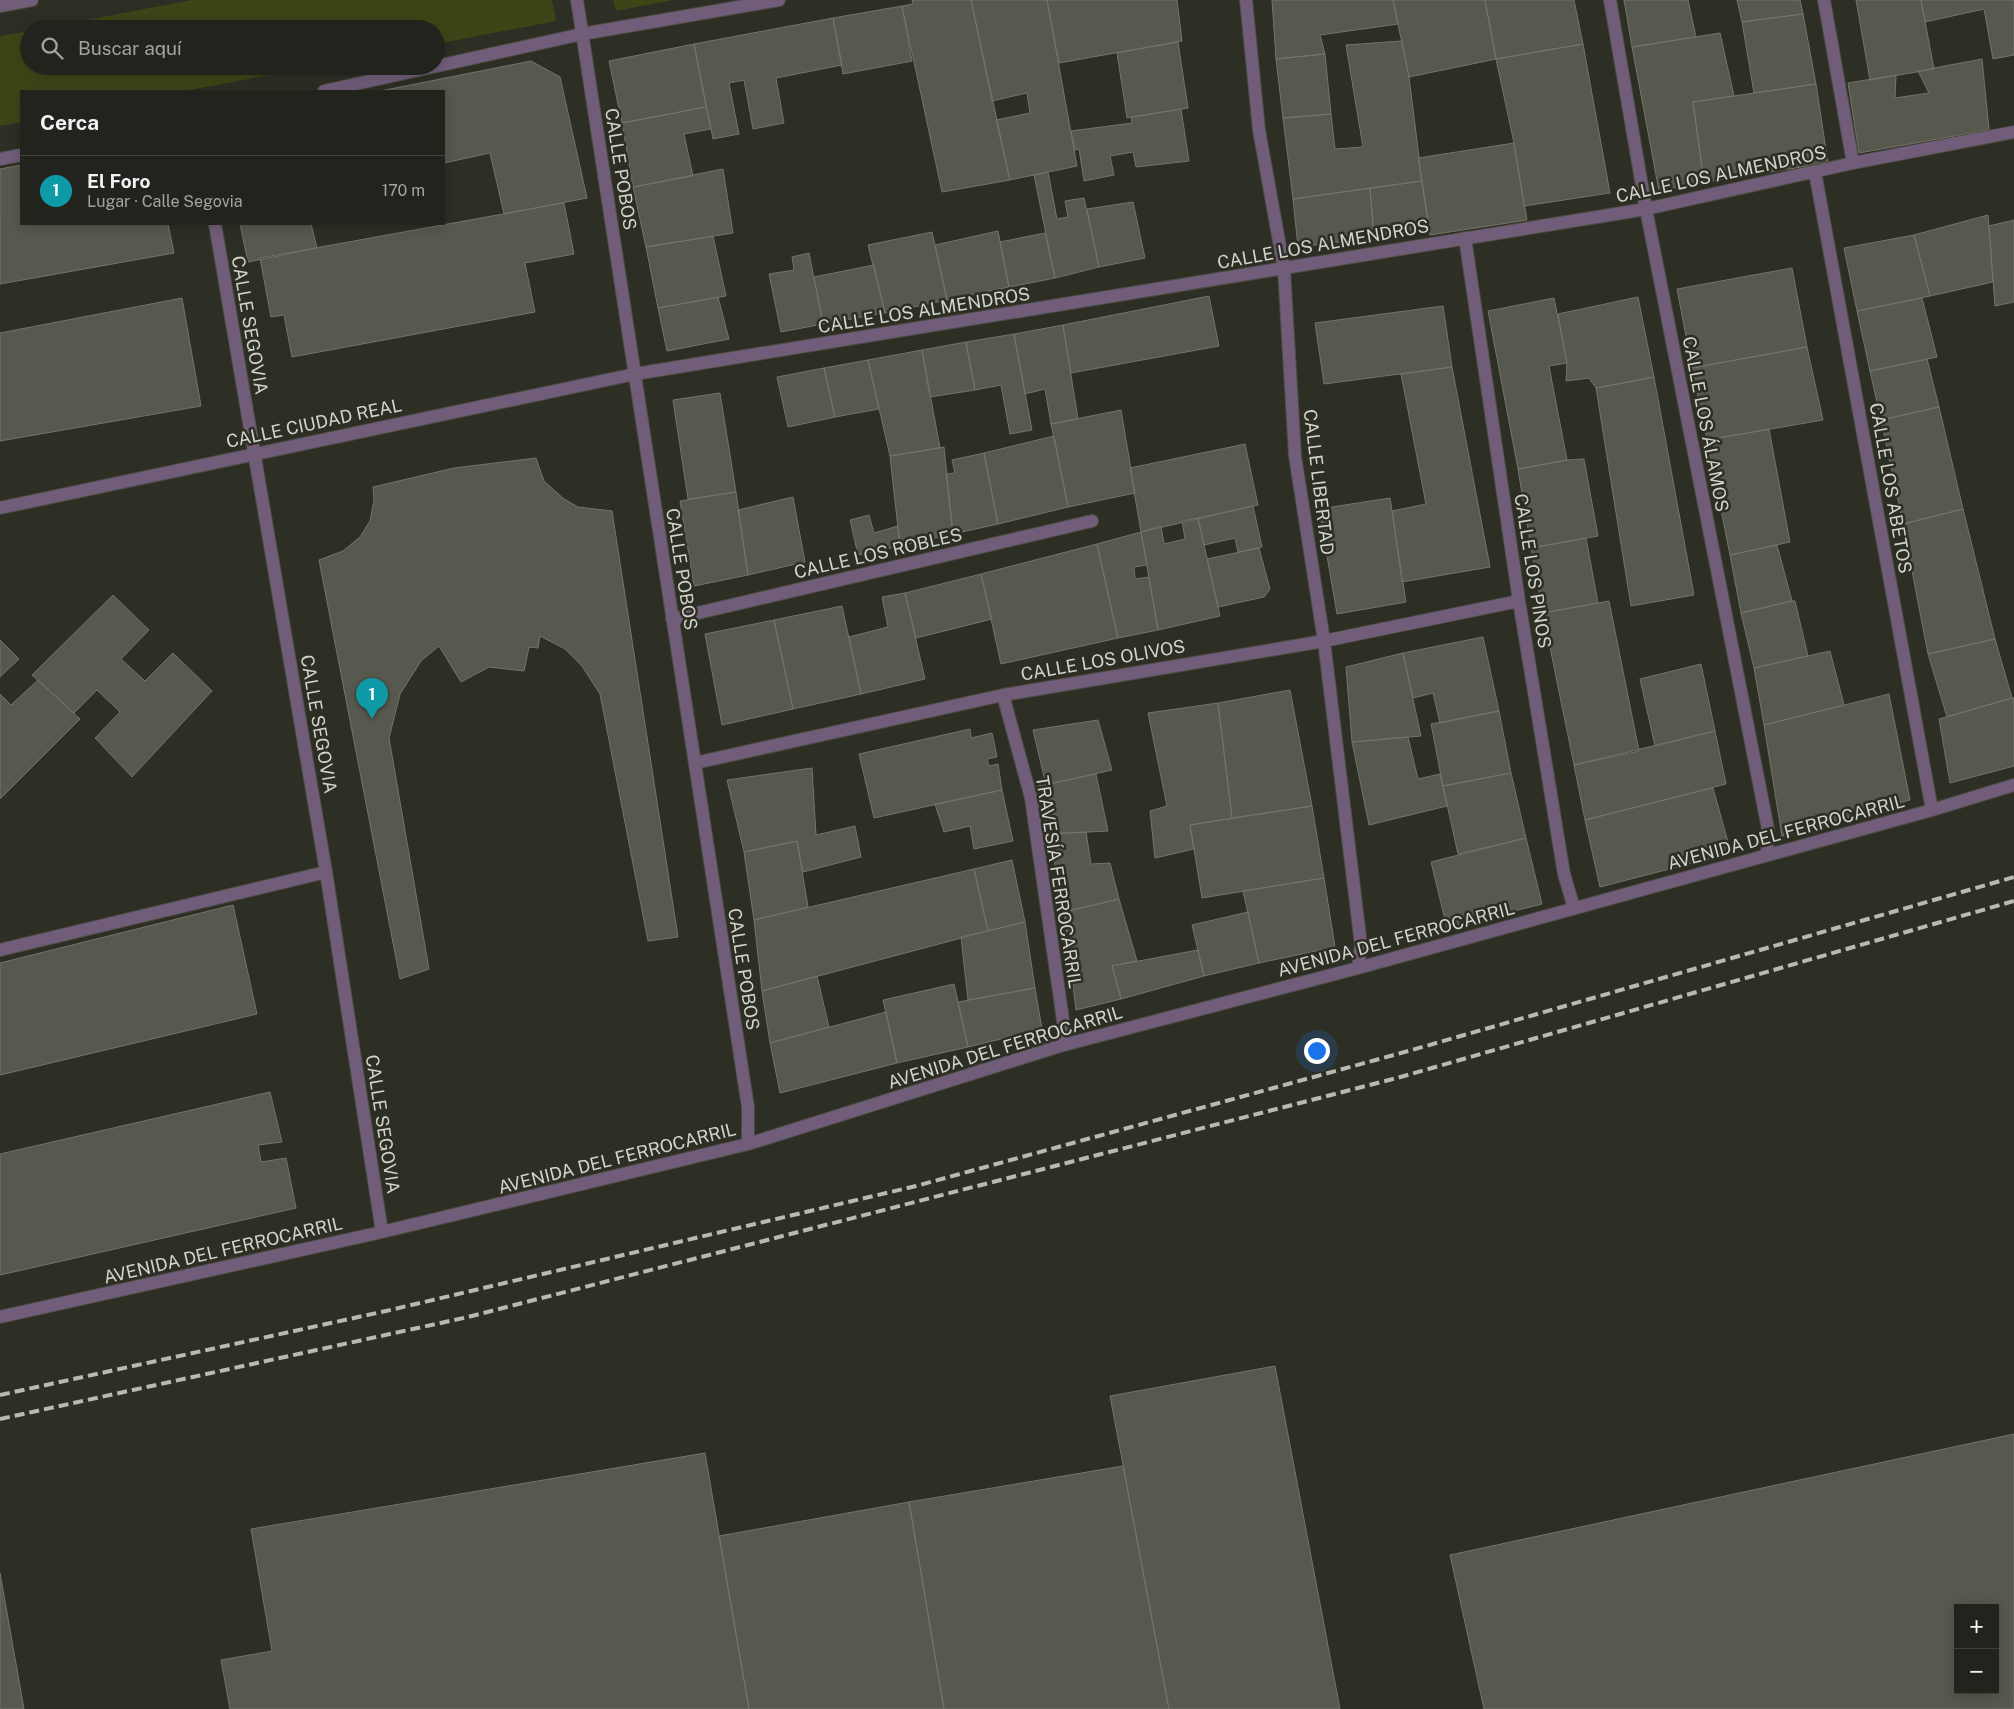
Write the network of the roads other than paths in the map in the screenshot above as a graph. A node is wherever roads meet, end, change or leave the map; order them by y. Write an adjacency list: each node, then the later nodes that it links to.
1 (32, 0): 7 (street)
2 (577, 0): 8 (street, CALLE POBOS)
3 (779, 0): 8 (street)
4 (1246, 0): 20 (street, CALLE LIBERTAD)
5 (1610, 0): 17 (street, CALLE LOS ÁLAMOS)
6 (1824, 0): 15 (street)
7 (0, 6)
8 (582, 34): 9 (street); 21 (street, CALLE POBOS)
9 (445, 64)
10 (396, 75): 11 (street)
11 (329, 90)
12 (2014, 132): 15 (street, CALLE LOS ALMENDROS)
13 (20, 155): 14 (street)
14 (0, 159)
15 (1853, 163): 16 (street, CALLE LOS ALMENDROS)
16 (1815, 172): 17 (street, CALLE LOS ALMENDROS); 31 (street, CALLE LOS ABETOS)
17 (1646, 209): 19 (street, CALLE LOS ALMENDROS); 32 (street, CALLE LOS ÁLAMOS)
18 (215, 225): 22 (street, CALLE SEGOVIA)
19 (1465, 238): 20 (street, CALLE LOS ALMENDROS); 25 (street, CALLE LOS PINOS)
20 (1284, 269): 21 (street, CALLE LOS ALMENDROS); 27 (street, CALLE LIBERTAD)
21 (635, 374): 22 (street, CALLE CIUDAD REAL); 26 (street, CALLE POBOS)
22 (254, 454): 23 (street, CALLE CIUDAD REAL); 33 (street, CALLE SEGOVIA)
23 (0, 508)
24 (1092, 522): 26 (street, CALLE LOS ROBLES)
25 (1519, 601): 27 (street, CALLE LOS OLIVOS); 34 (street, CALLE LOS PINOS)
26 (672, 619): 29 (street, CALLE POBOS)
27 (1324, 641): 28 (street, CALLE LOS OLIVOS); 36 (street, CALLE LIBERTAD)
28 (1002, 695): 29 (street, CALLE LOS OLIVOS); 37 (street, TRAVESÍA FERROCARRIL)
29 (695, 763): 38 (street, CALLE POBOS)
30 (2014, 785): 31 (street, AVENIDA DEL FERROCARRIL)
31 (1932, 810): 32 (street, AVENIDA DEL FERROCARRIL)
32 (1768, 855): 34 (street, AVENIDA DEL FERROCARRIL)
33 (326, 872): 35 (street); 39 (street, CALLE SEGOVIA)
34 (1574, 908): 36 (street, AVENIDA DEL FERROCARRIL)
35 (0, 950)
36 (1358, 968): 37 (street, AVENIDA DEL FERROCARRIL)
37 (1060, 1046): 38 (street, AVENIDA DEL FERROCARRIL)
38 (748, 1144): 39 (street, AVENIDA DEL FERROCARRIL)
39 (382, 1232): 40 (street, AVENIDA DEL FERROCARRIL)
40 (0, 1317)

